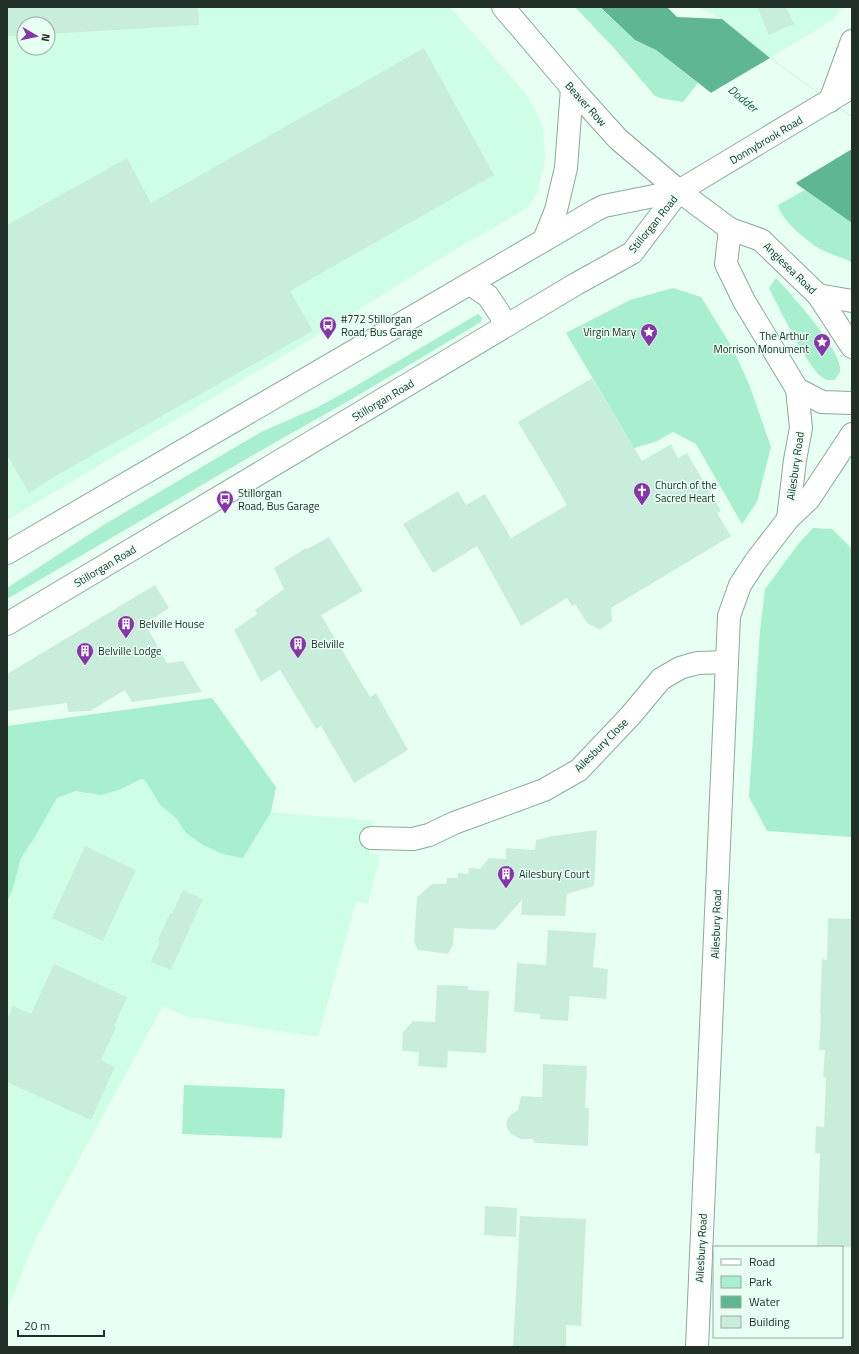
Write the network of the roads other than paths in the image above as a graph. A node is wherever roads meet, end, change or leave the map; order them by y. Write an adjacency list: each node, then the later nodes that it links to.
1 (504, 7): 4 (main road, Beaver Row)
2 (852, 41): 5 (main road)
3 (852, 87): 5 (main road, Donnybrook Road)
4 (572, 88): 6 (main road, Beaver Row); 8 (main road)
5 (830, 101): 6 (main road, Donnybrook Road)
6 (679, 191): 7 (main road, Anglesea Road); 8 (main road, Stillorgan Road); 12 (main road, Stillorgan Road)
7 (730, 229): 10 (main road, Anglesea Road); 14 (main road)
8 (544, 240): 9 (main road, Stillorgan Road)
9 (470, 284): 12 (main road); 18 (main road, Stillorgan Road)
10 (818, 295): 11 (main road, Anglesea Road); 13 (main road)
11 (852, 301)
12 (507, 326): 19 (main road, Stillorgan Road)
13 (852, 347)
14 (797, 389): 15 (main road); 17 (main road, Ailesbury Road)
15 (852, 403)
16 (852, 434): 17 (main road, Ailesbury Road)
17 (788, 519): 20 (main road, Ailesbury Road)
18 (7, 553)
19 (7, 624)
20 (727, 662): 21 (main road, Ailesbury Close); 22 (main road, Ailesbury Road)
21 (371, 838)
22 (697, 1347)

